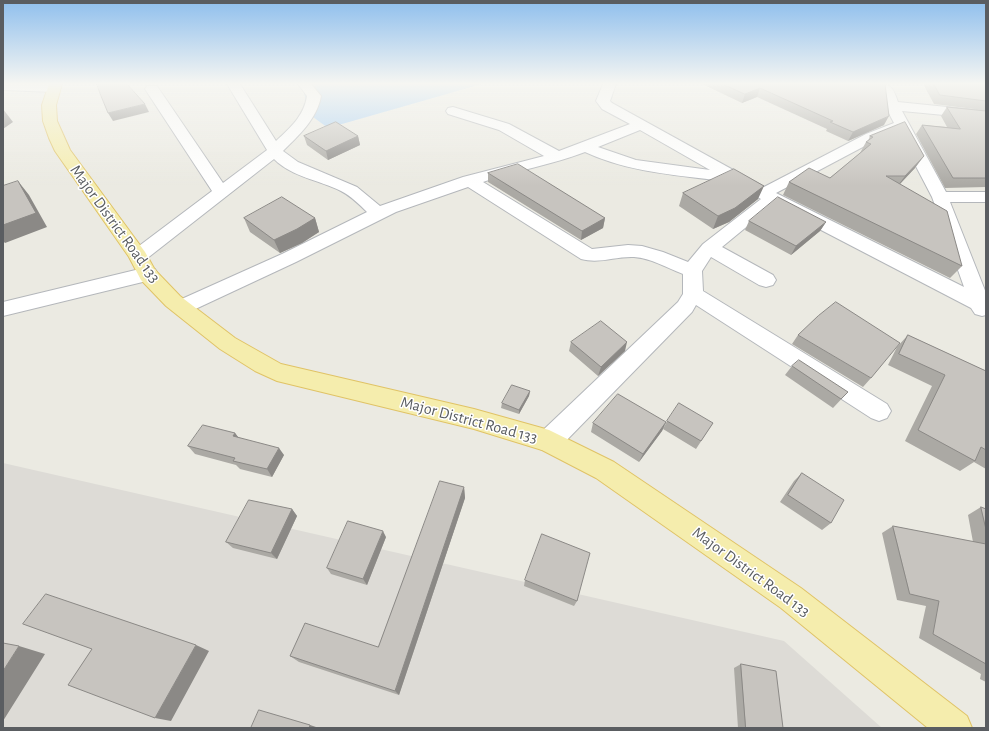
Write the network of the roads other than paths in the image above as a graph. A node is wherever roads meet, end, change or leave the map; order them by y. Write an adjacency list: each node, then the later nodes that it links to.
1 (50, 118): 21 (main road, Major District Road 133)
2 (172, 118): 15 (street)
3 (255, 118): 11 (street)
4 (305, 118): 11 (street)
5 (476, 118): 12 (street)
6 (629, 118): 8 (street)
7 (898, 118): 9 (street)
8 (641, 125): 10 (street); 13 (street)
9 (902, 125): 16 (street); 17 (street)
10 (585, 146): 12 (street); 13 (street)
11 (274, 152): 15 (street); 19 (street)
12 (558, 157): 14 (street)
13 (736, 178): 16 (street)
14 (469, 180): 19 (street); 22 (street)
15 (221, 192): 21 (street)
16 (768, 196): 20 (street); 27 (street)
17 (940, 197): 18 (street); 27 (street)
18 (986, 197)
19 (378, 214): 25 (street)
20 (709, 248): 22 (street); 23 (street)
21 (143, 265): 25 (main road, Major District Road 133); 26 (street)
22 (693, 271): 24 (street)
23 (766, 280)
24 (693, 294): 28 (street); 29 (street)
25 (182, 307): 29 (main road, Major District Road 133)
26 (3, 309)
27 (983, 310)
28 (879, 411)
29 (549, 441): 30 (main road, Major District Road 133)
30 (955, 728)

